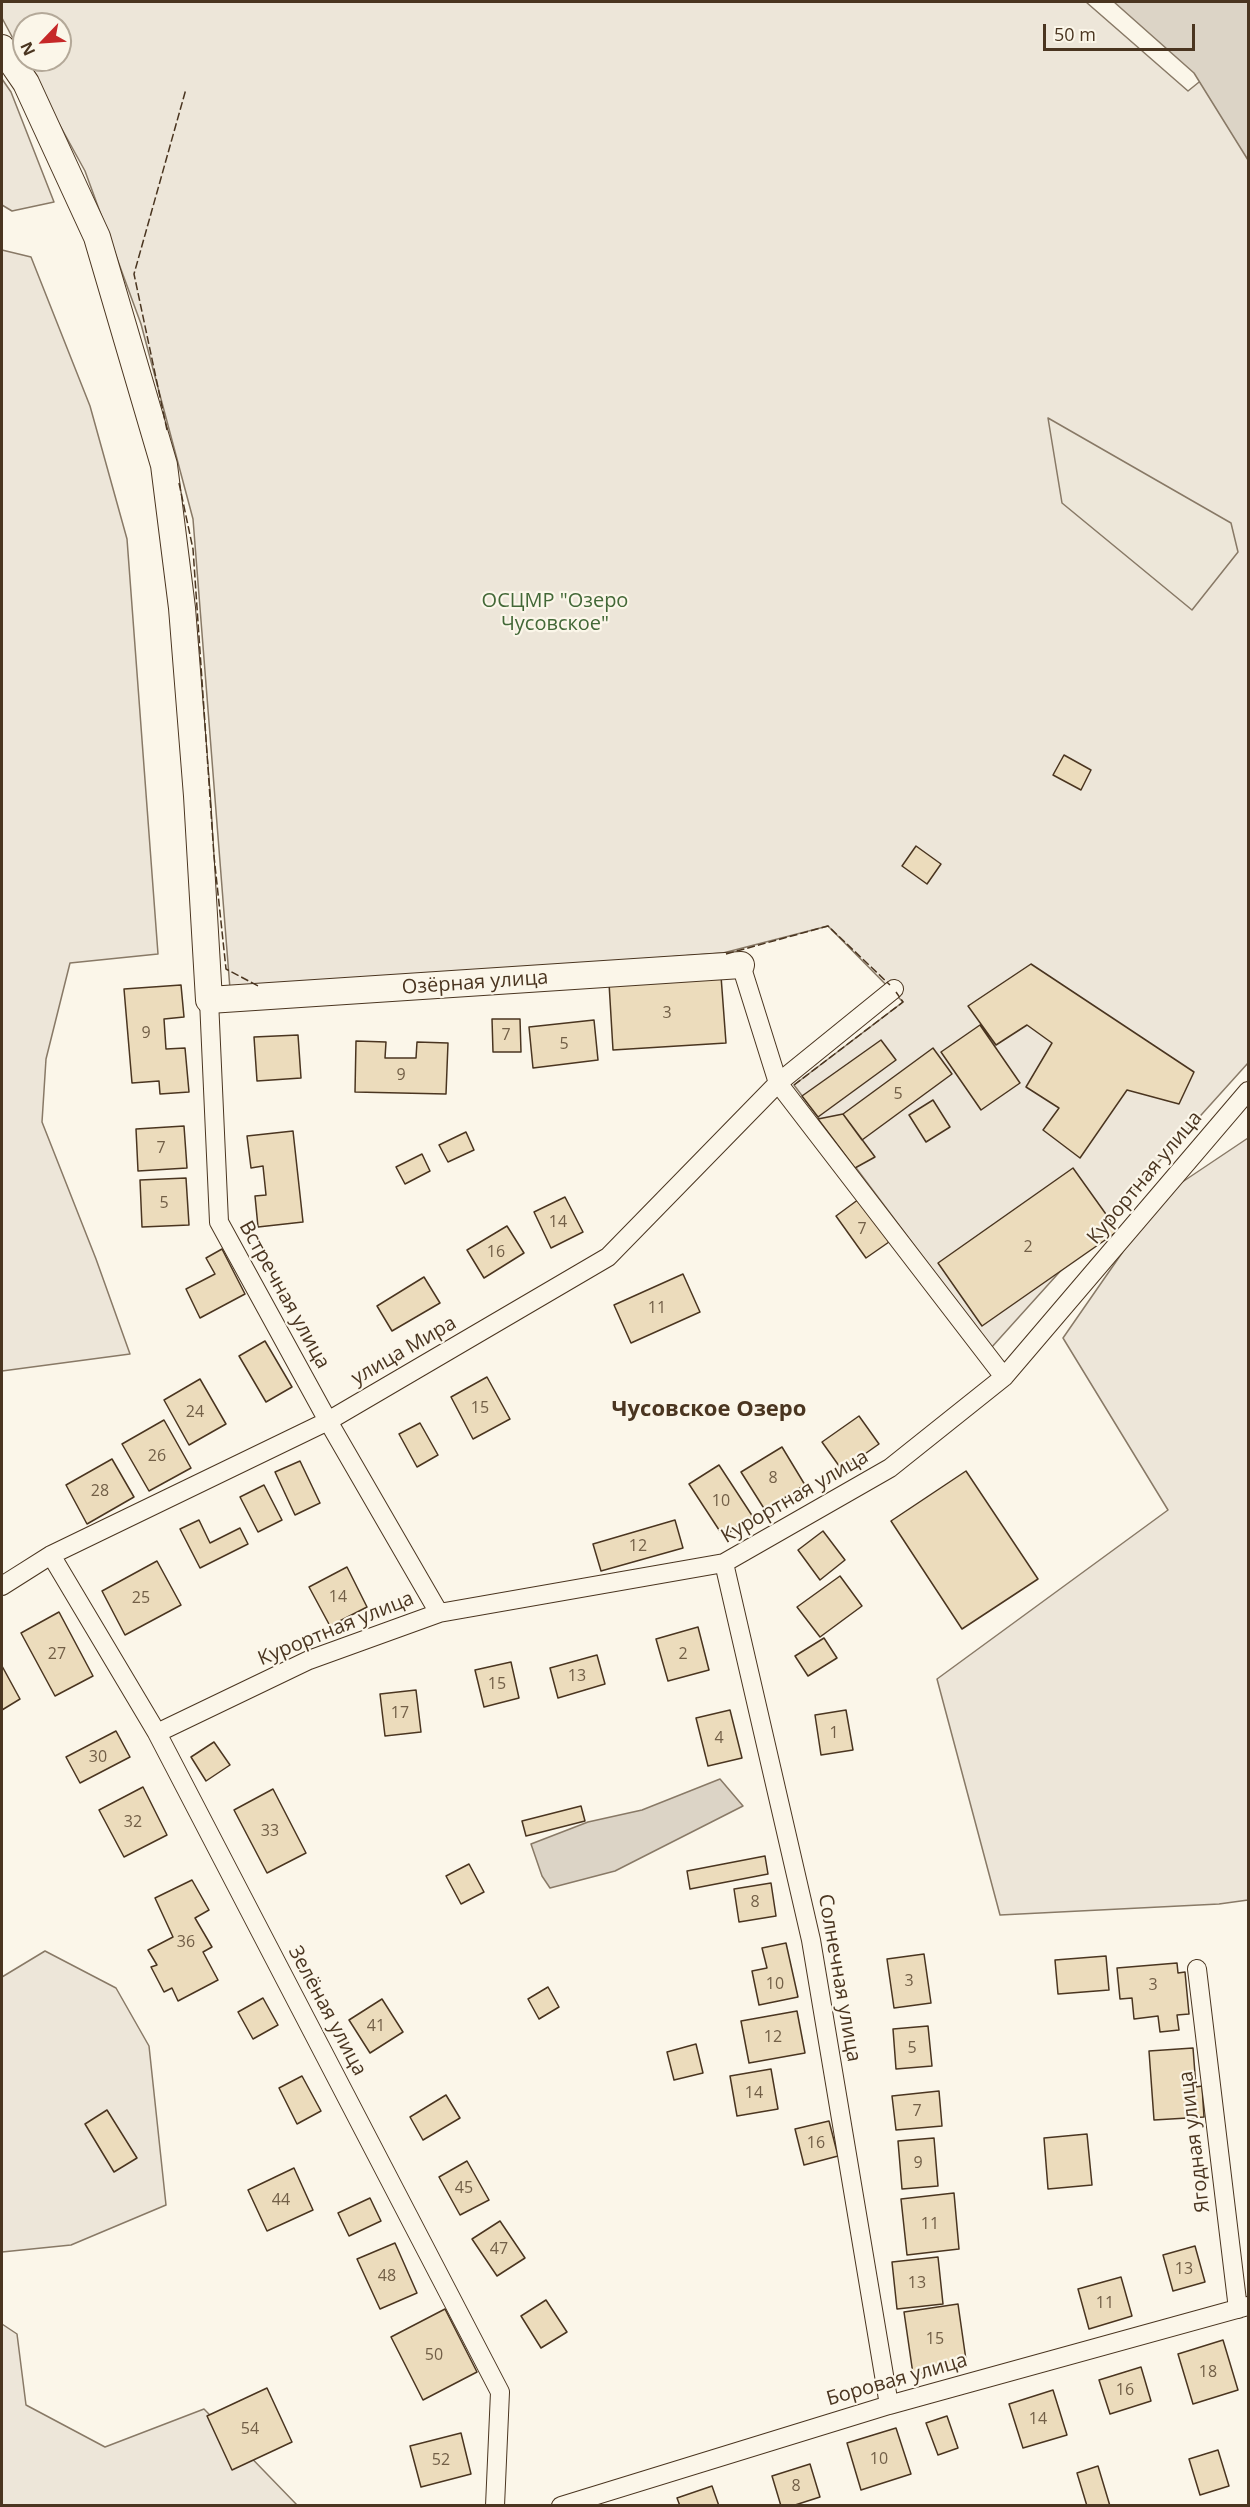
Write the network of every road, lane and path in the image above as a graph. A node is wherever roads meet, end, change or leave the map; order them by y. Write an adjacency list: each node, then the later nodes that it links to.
1 (2, 48): 4 (street)
2 (741, 965): 4 (street, Озёрная улица); 5 (street)
3 (894, 990): 5 (street, улица Мира)
4 (209, 1000): 8 (street, Встречная улица)
5 (778, 1083): 7 (street); 8 (street, улица Мира)
6 (1248, 1091): 7 (street, Курортная улица)
7 (1004, 1377): 10 (street, Курортная улица)
8 (328, 1421): 9 (street, улица Мира); 12 (street, Встречная улица)
9 (51, 1556): 11 (street, улица Мира); 13 (street, Зелёная улица)
10 (724, 1563): 12 (street, Курортная улица); 16 (street, Солнечная улица)
11 (2, 1586)
12 (439, 1613): 13 (street, Курортная улица)
13 (157, 1733): 17 (street, Зелёная улица)
14 (1197, 1969): 15 (street, Ягодная улица)
15 (1243, 2307): 16 (street, Боровая улица)
16 (888, 2405): 18 (street, Боровая улица)
17 (495, 2505)
18 (561, 2505)

